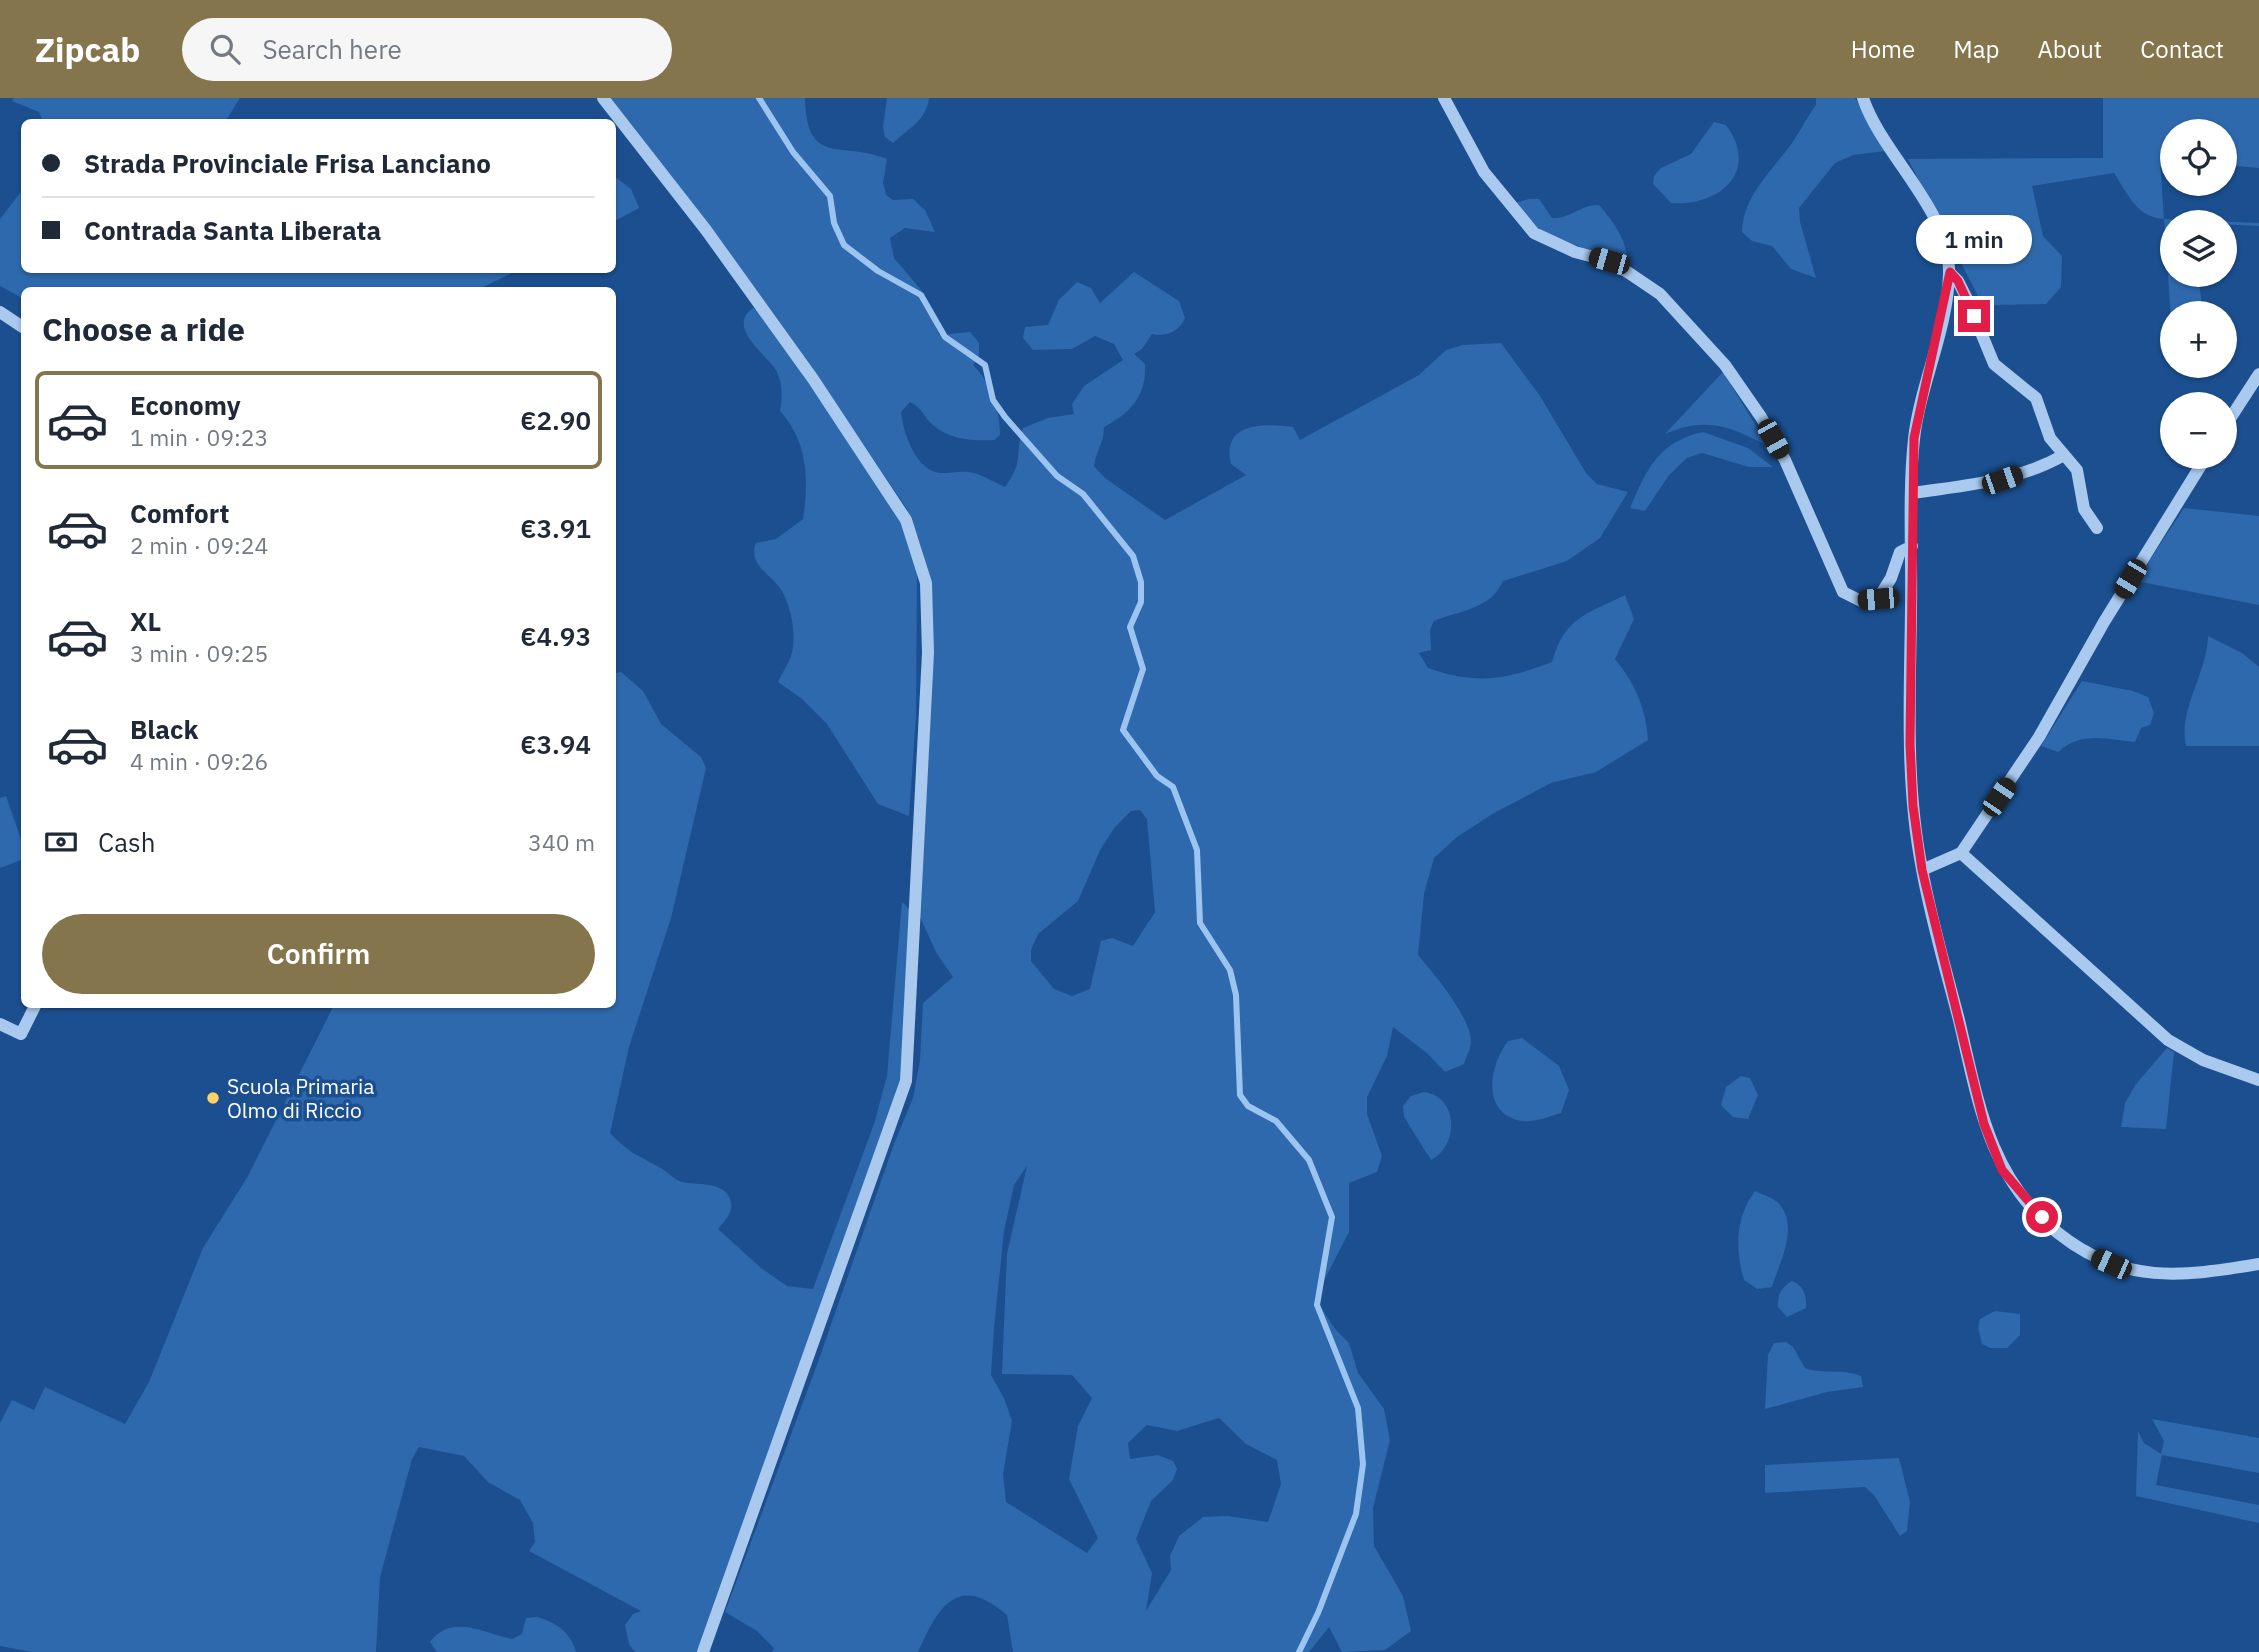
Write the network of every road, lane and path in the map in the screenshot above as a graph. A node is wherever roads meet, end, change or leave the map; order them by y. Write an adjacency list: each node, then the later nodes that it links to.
1 (603, 98): 20 (street)
2 (1444, 98): 13 (street)
3 (1863, 98): 4 (street)
4 (1950, 272): 9 (street); 11 (street)
5 (0, 312): 6 (street)
6 (21, 326)
7 (2259, 374): 8 (street)
8 (2237, 408)
9 (2064, 455): 11 (street); 12 (street)
10 (2199, 469): 14 (street)
11 (1913, 493): 13 (street)
12 (2097, 528)
13 (1912, 547): 15 (street)
14 (1961, 853): 15 (street); 18 (street)
15 (1922, 870): 19 (street)
16 (34, 1008): 17 (street)
17 (0, 1024)
18 (2259, 1080)
19 (2259, 1264)
20 (703, 1652)

